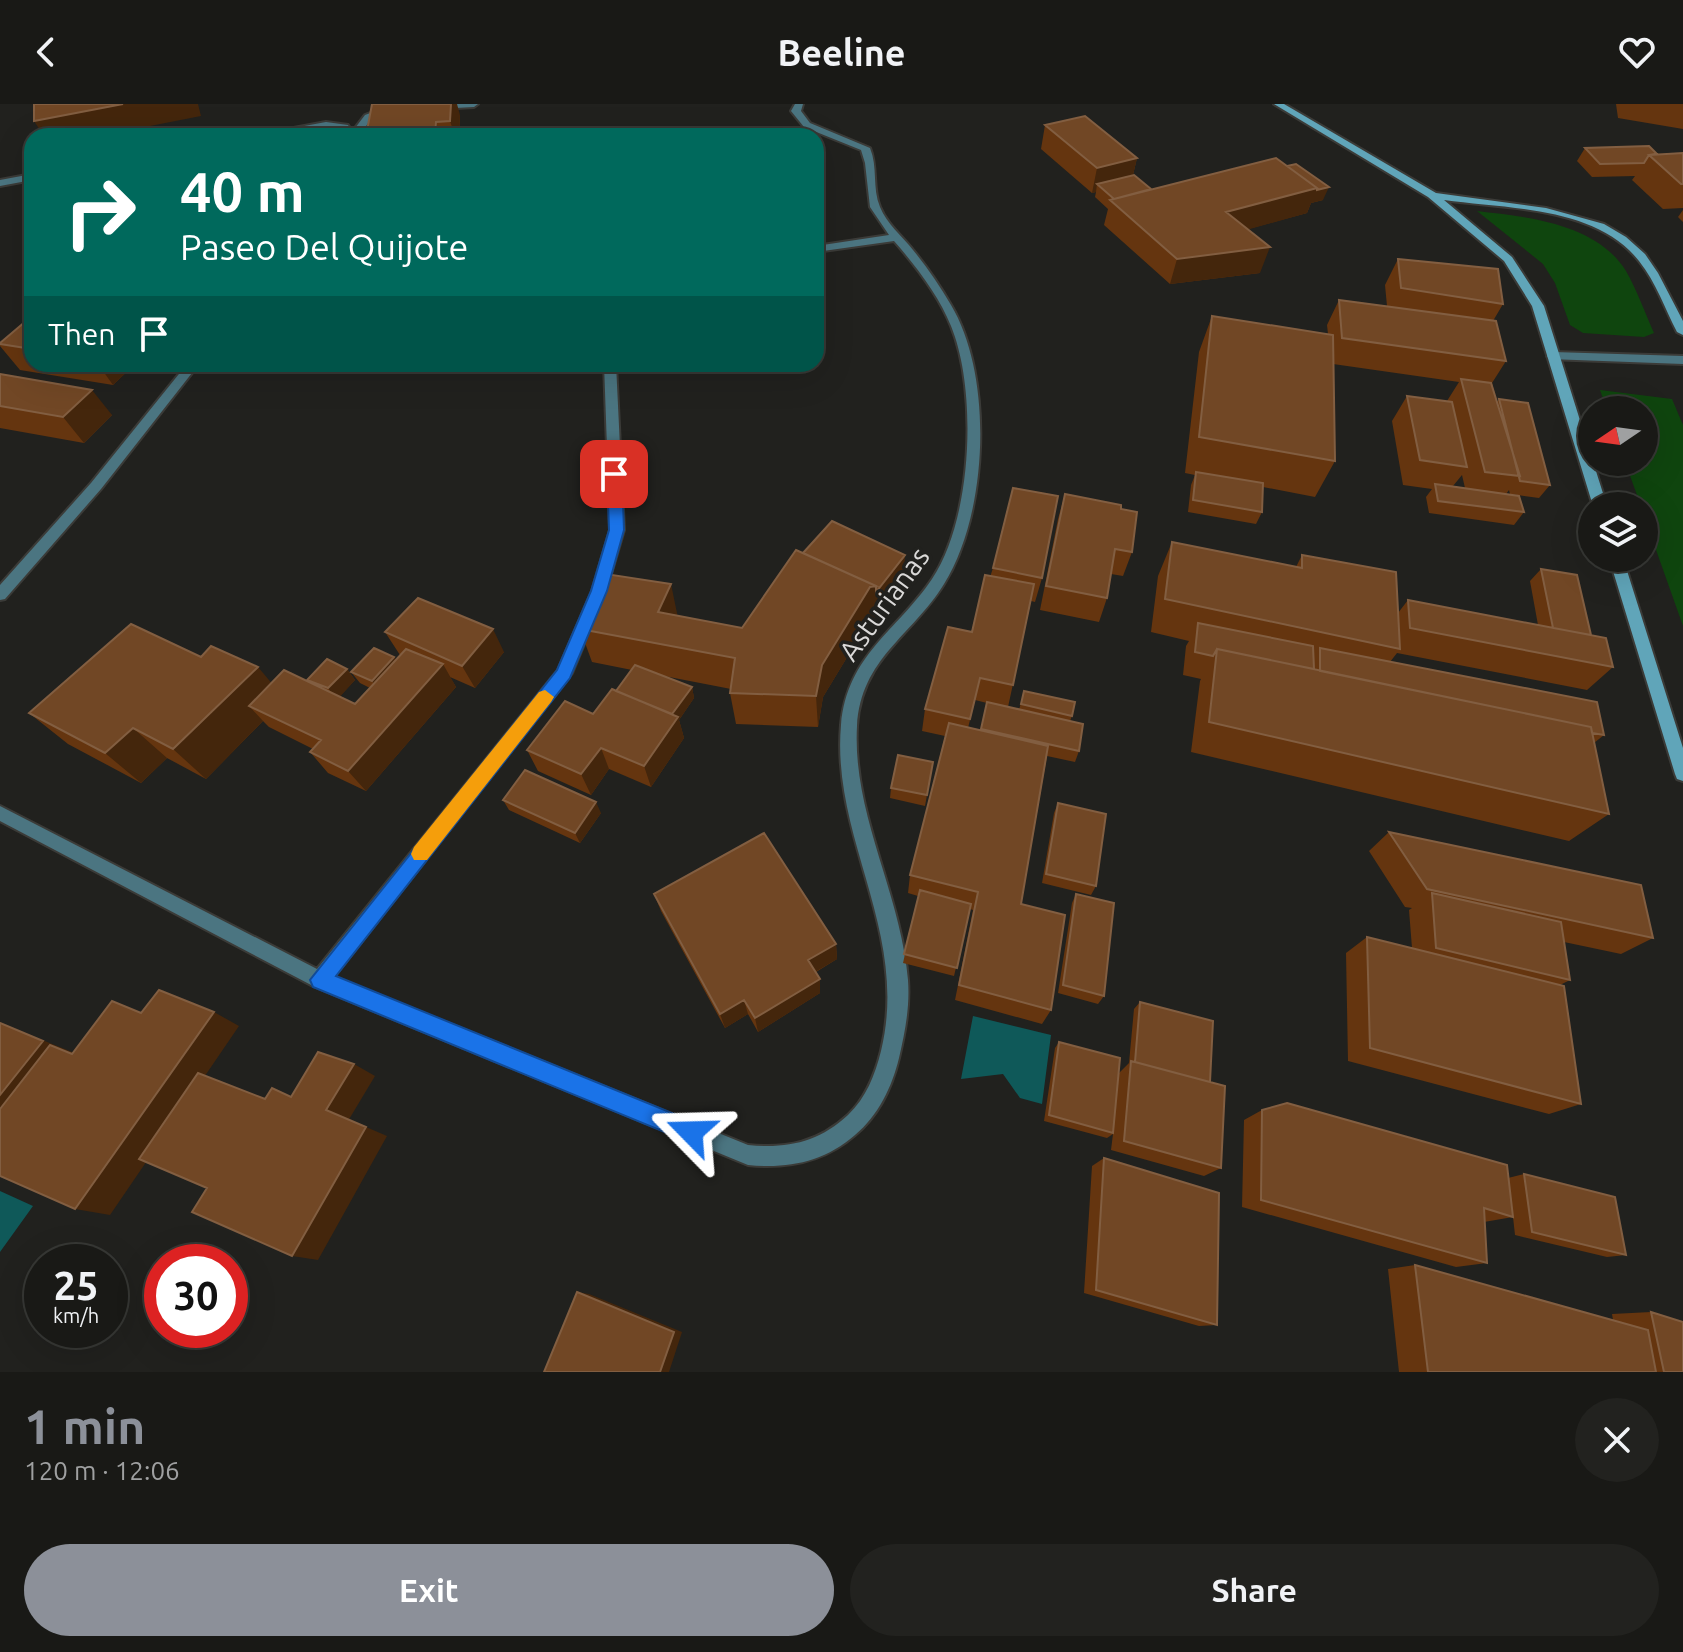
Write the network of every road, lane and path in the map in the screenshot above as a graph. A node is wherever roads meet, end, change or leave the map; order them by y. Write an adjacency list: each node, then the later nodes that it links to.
1 (474, 104): 4 (street)
2 (799, 104): 9 (street, Asturianas)
3 (1278, 104): 13 (main road)
4 (431, 106)
5 (402, 108): 8 (street)
6 (307, 128): 7 (street)
7 (346, 128)
8 (359, 128)
9 (815, 128)
10 (824, 132): 14 (street, Asturianas)
11 (24, 178): 12 (street)
12 (0, 183)
13 (1432, 195): 16 (main road); 17 (main road)
14 (894, 238): 15 (street); 26 (street, Asturianas)
15 (824, 248)
16 (1683, 332)
17 (1553, 356): 18 (street); 21 (main road)
18 (1683, 360)
19 (187, 372): 23 (street)
20 (610, 372): 26 (street)
21 (1596, 492)
22 (1620, 572): 24 (main road)
23 (0, 595)
24 (1683, 774)
25 (0, 813): 26 (street, Asturianas)
26 (320, 980)

